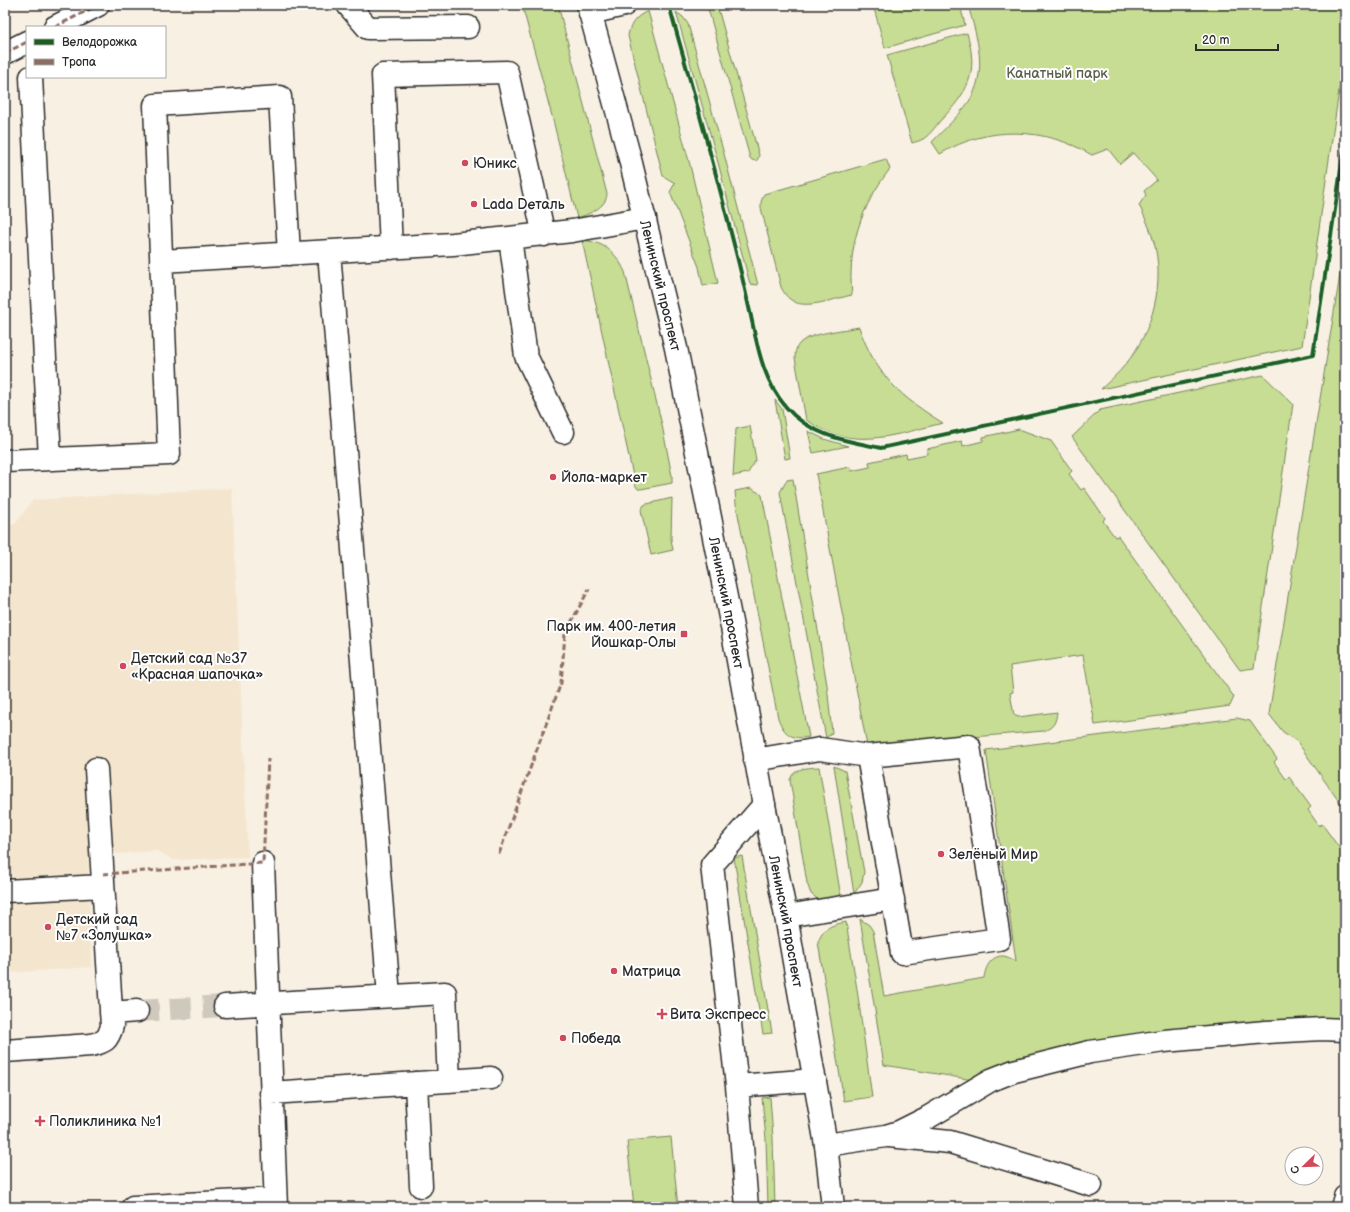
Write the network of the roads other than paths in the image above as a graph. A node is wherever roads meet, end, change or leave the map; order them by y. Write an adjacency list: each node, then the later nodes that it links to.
1 (98, 5): 5 (main road)
2 (348, 5): 6 (main road)
3 (624, 5): 4 (main road)
4 (589, 9): 10 (main road, Ленинский проспект)
5 (58, 26)
6 (468, 27)
7 (26, 42): 8 (main road)
8 (5, 53)
9 (31, 78): 18 (main road)
10 (645, 218): 11 (main road); 21 (main road, Ленинский проспект)
11 (544, 235): 12 (main road); 13 (main road)
12 (510, 238): 13 (main road); 17 (main road)
13 (391, 248): 14 (main road)
14 (329, 252): 15 (main road); 29 (main road)
15 (289, 254): 16 (main road); 16 (main road)
16 (161, 261): 18 (main road)
17 (563, 432)
18 (50, 459): 19 (main road)
19 (5, 461)
20 (868, 756): 21 (main road); 27 (main road); 27 (main road)
21 (755, 760): 23 (main road, Ленинский проспект)
22 (96, 769): 25 (main road)
23 (764, 805): 28 (main road, Ленинский проспект); 40 (main road)
24 (262, 863): 30 (main road)
25 (104, 886): 26 (main road); 33 (main road)
26 (5, 891)
27 (893, 899): 28 (main road)
28 (786, 916): 37 (main road, Ленинский проспект)
29 (389, 996): 30 (main road); 38 (main road)
30 (268, 1004): 31 (main road); 41 (main road)
31 (225, 1006)
32 (137, 1011): 33 (main road)
33 (111, 1013): 35 (main road)
34 (1345, 1030): 42 (main road)
35 (5, 1051)
36 (491, 1078): 38 (main road)
37 (815, 1080): 40 (main road); 43 (main road, Ленинский проспект)
38 (449, 1081): 39 (main road)
39 (416, 1083): 41 (main road); 45 (main road)
40 (737, 1086): 49 (main road)
41 (271, 1093): 47 (main road)
42 (886, 1136): 43 (main road); 44 (main road)
43 (826, 1145): 50 (main road, Ленинский проспект)
44 (1091, 1185)
45 (421, 1186)
46 (1345, 1197): 51 (main road)
47 (275, 1203): 48 (main road)
48 (133, 1207)
49 (747, 1207)
50 (833, 1207)
51 (1342, 1207)

